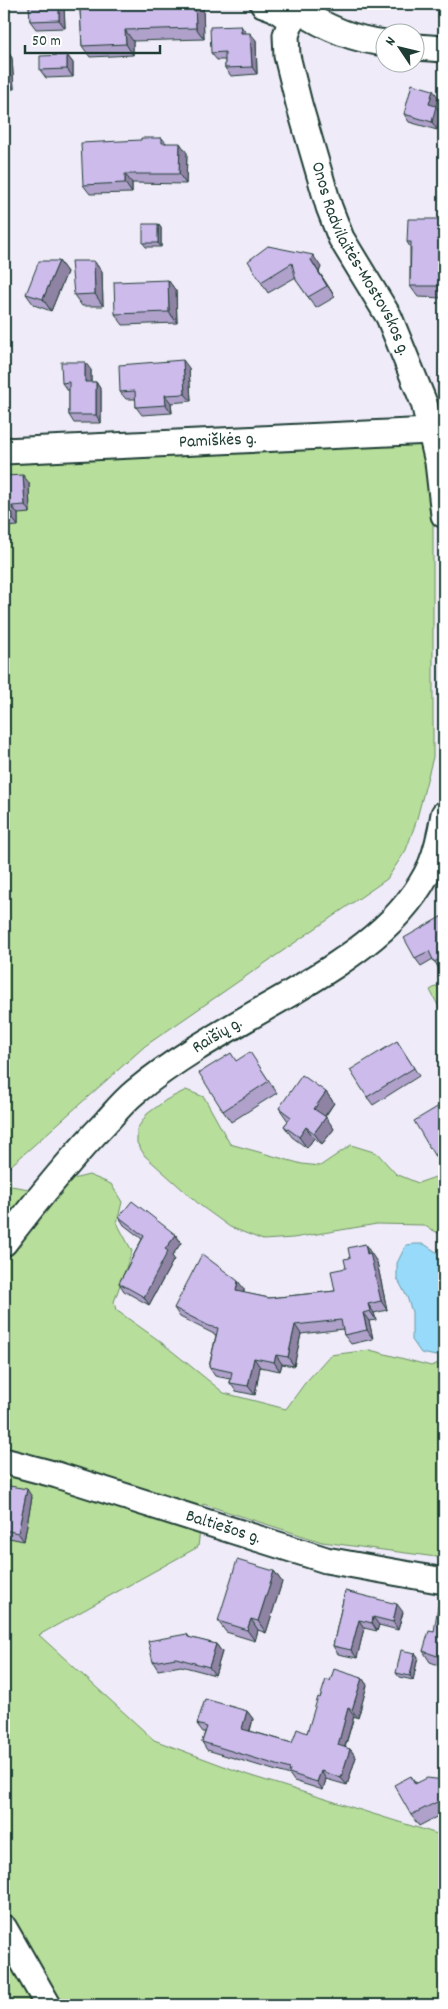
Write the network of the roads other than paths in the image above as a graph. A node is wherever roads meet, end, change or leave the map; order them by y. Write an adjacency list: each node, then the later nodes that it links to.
1 (263, 4): 2 (street)
2 (296, 11): 3 (street); 6 (street, Onos Radvilaitės-Mostovskos g.)
3 (376, 42)
4 (426, 47): 5 (street)
5 (444, 49)
6 (431, 431): 7 (street, Pamiškės g.); 8 (street, Onos Radvilaitės-Mostovskos g.)
7 (4, 451)
8 (444, 515)
9 (444, 814): 10 (street, Raišių g.)
10 (4, 1243)
11 (4, 1461): 12 (street, Baltiešos g.)
12 (444, 1581)
13 (4, 1928): 14 (street)
14 (48, 2005)

